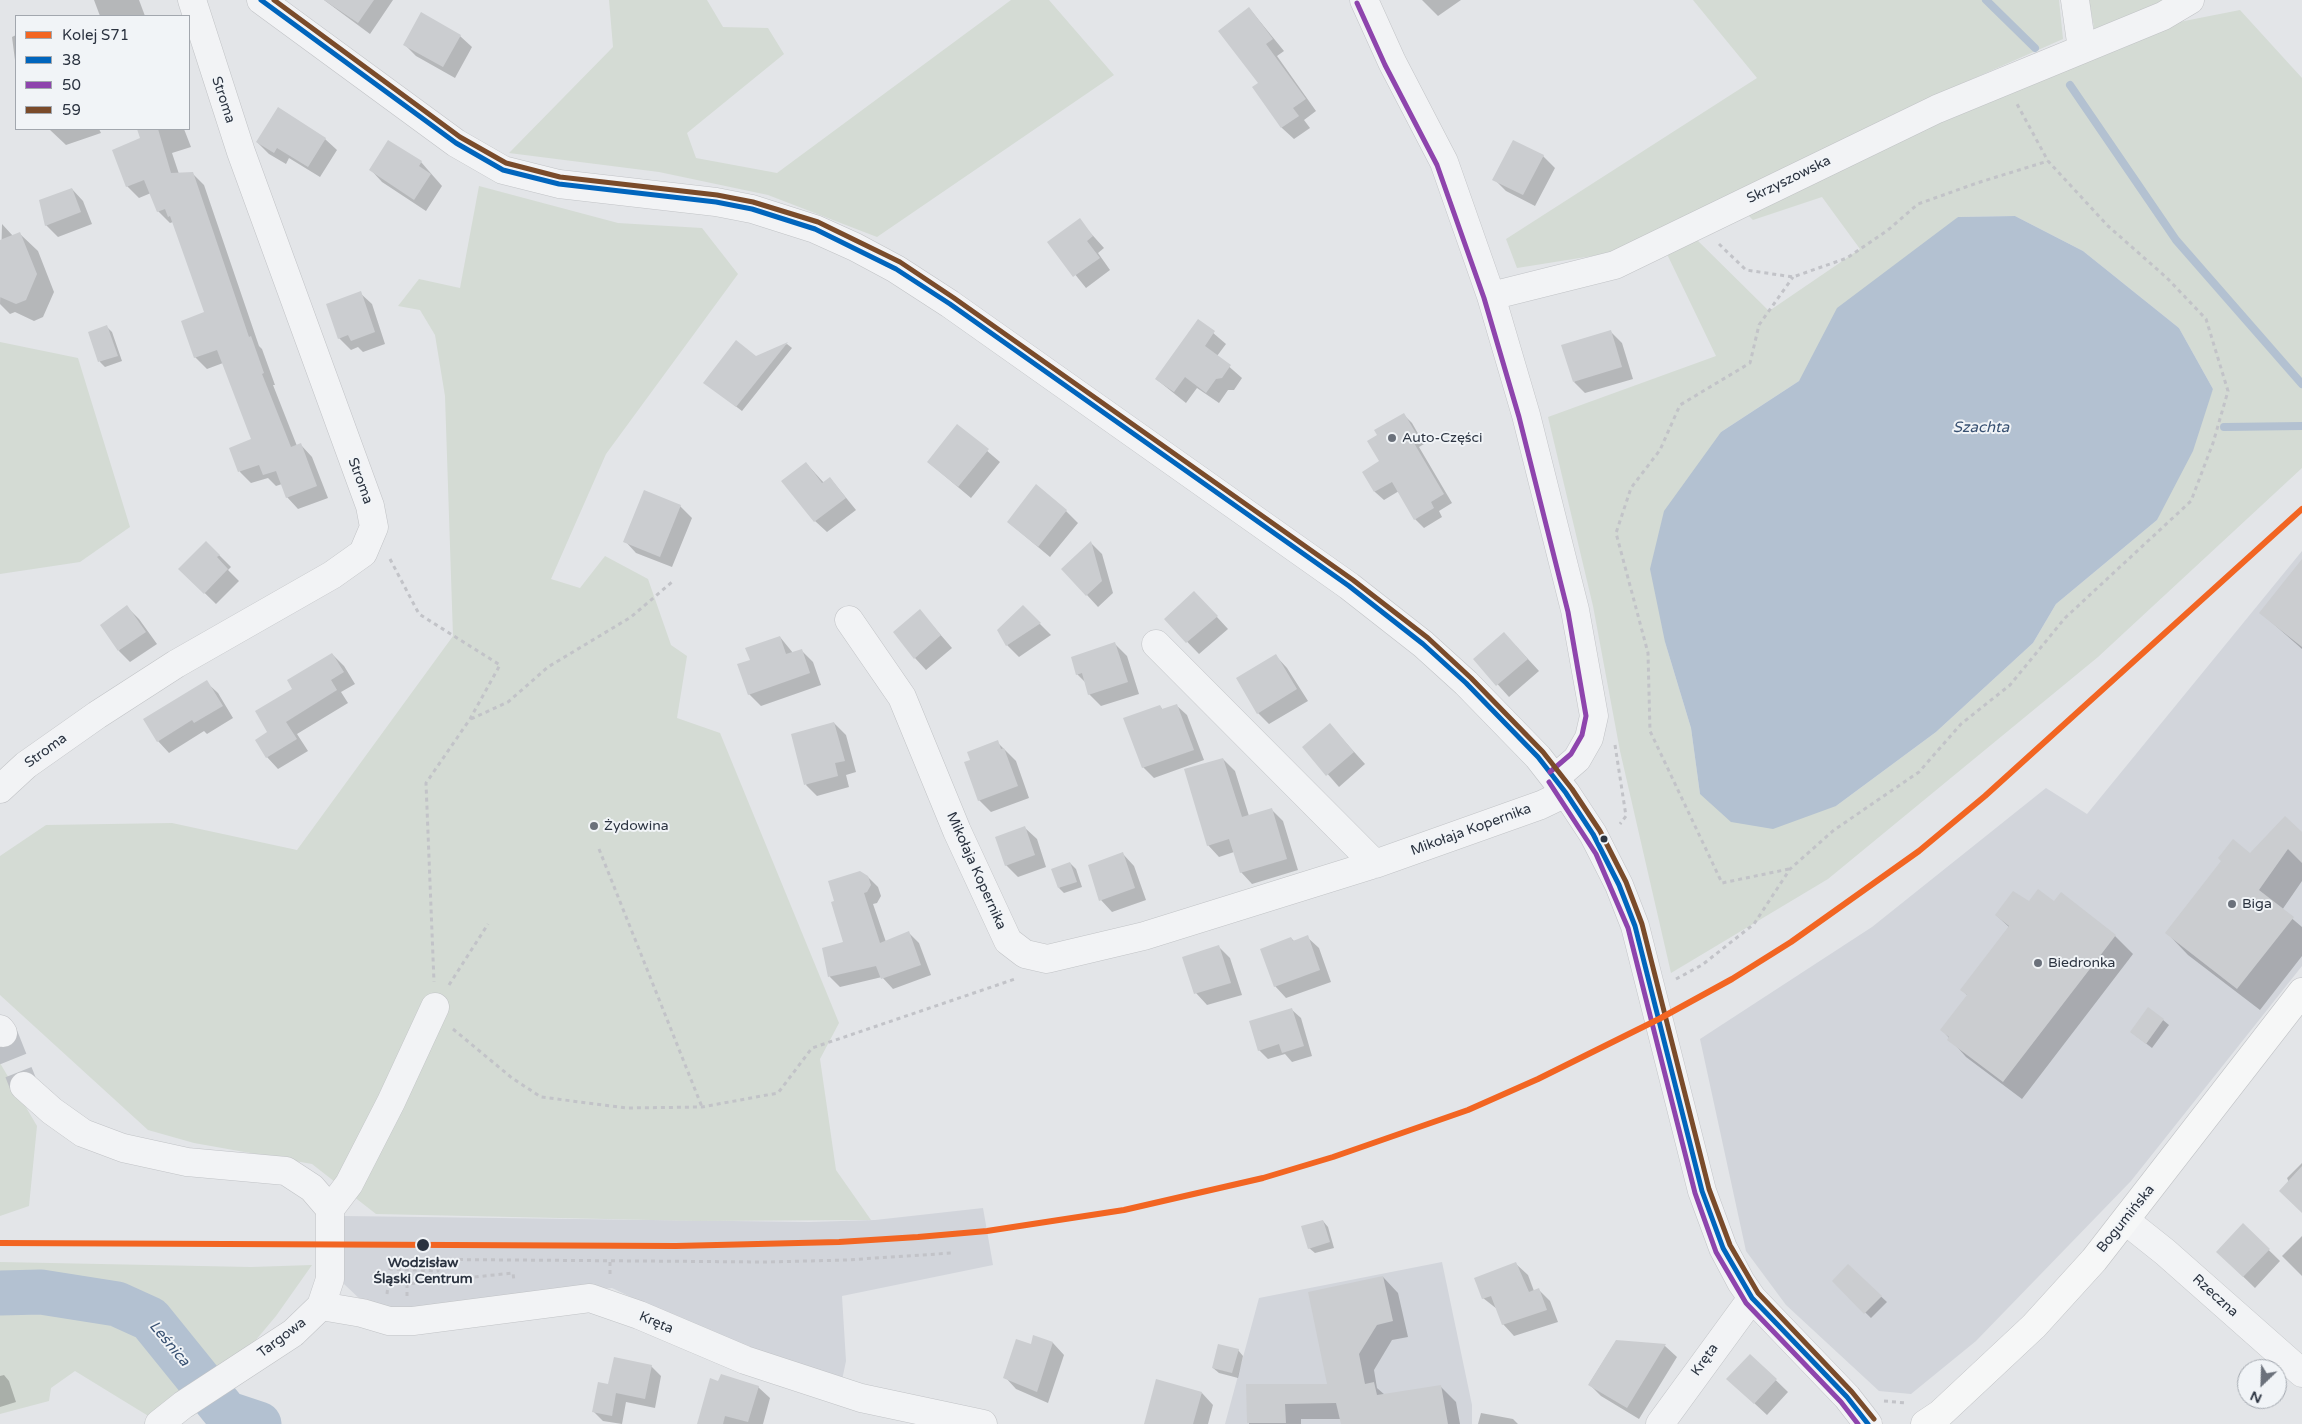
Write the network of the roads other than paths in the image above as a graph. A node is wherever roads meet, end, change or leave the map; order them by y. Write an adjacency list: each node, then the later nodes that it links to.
1 (192, 0): 11 (street, Stroma)
2 (260, 0): 10 (street)
3 (1364, 0): 7 (street)
4 (2075, 0): 6 (street)
5 (2190, 0): 6 (street, Skrzyszowska)
6 (2082, 49): 7 (street, Skrzyszowska)
7 (1491, 296): 10 (street)
8 (849, 620): 12 (street, Mikołaja Kopernika)
9 (1156, 644): 12 (street)
10 (1560, 785): 12 (street, Mikołaja Kopernika); 18 (street)
11 (0, 788)
12 (1375, 864)
13 (2302, 992): 17 (main road, Bogumińska)
14 (435, 1007): 16 (street)
15 (24, 1086): 16 (street)
16 (330, 1208): 19 (street, Targowa)
17 (2126, 1221): 20 (street, Rzeczna); 25 (main road, Bogumińska)
18 (1752, 1298): 23 (street, Kręta); 24 (street)
19 (321, 1306): 21 (street, Targowa); 22 (street, Kręta)
20 (2302, 1373)
21 (159, 1424)
22 (983, 1424)
23 (1660, 1424)
24 (1868, 1424)
25 (1925, 1424)

